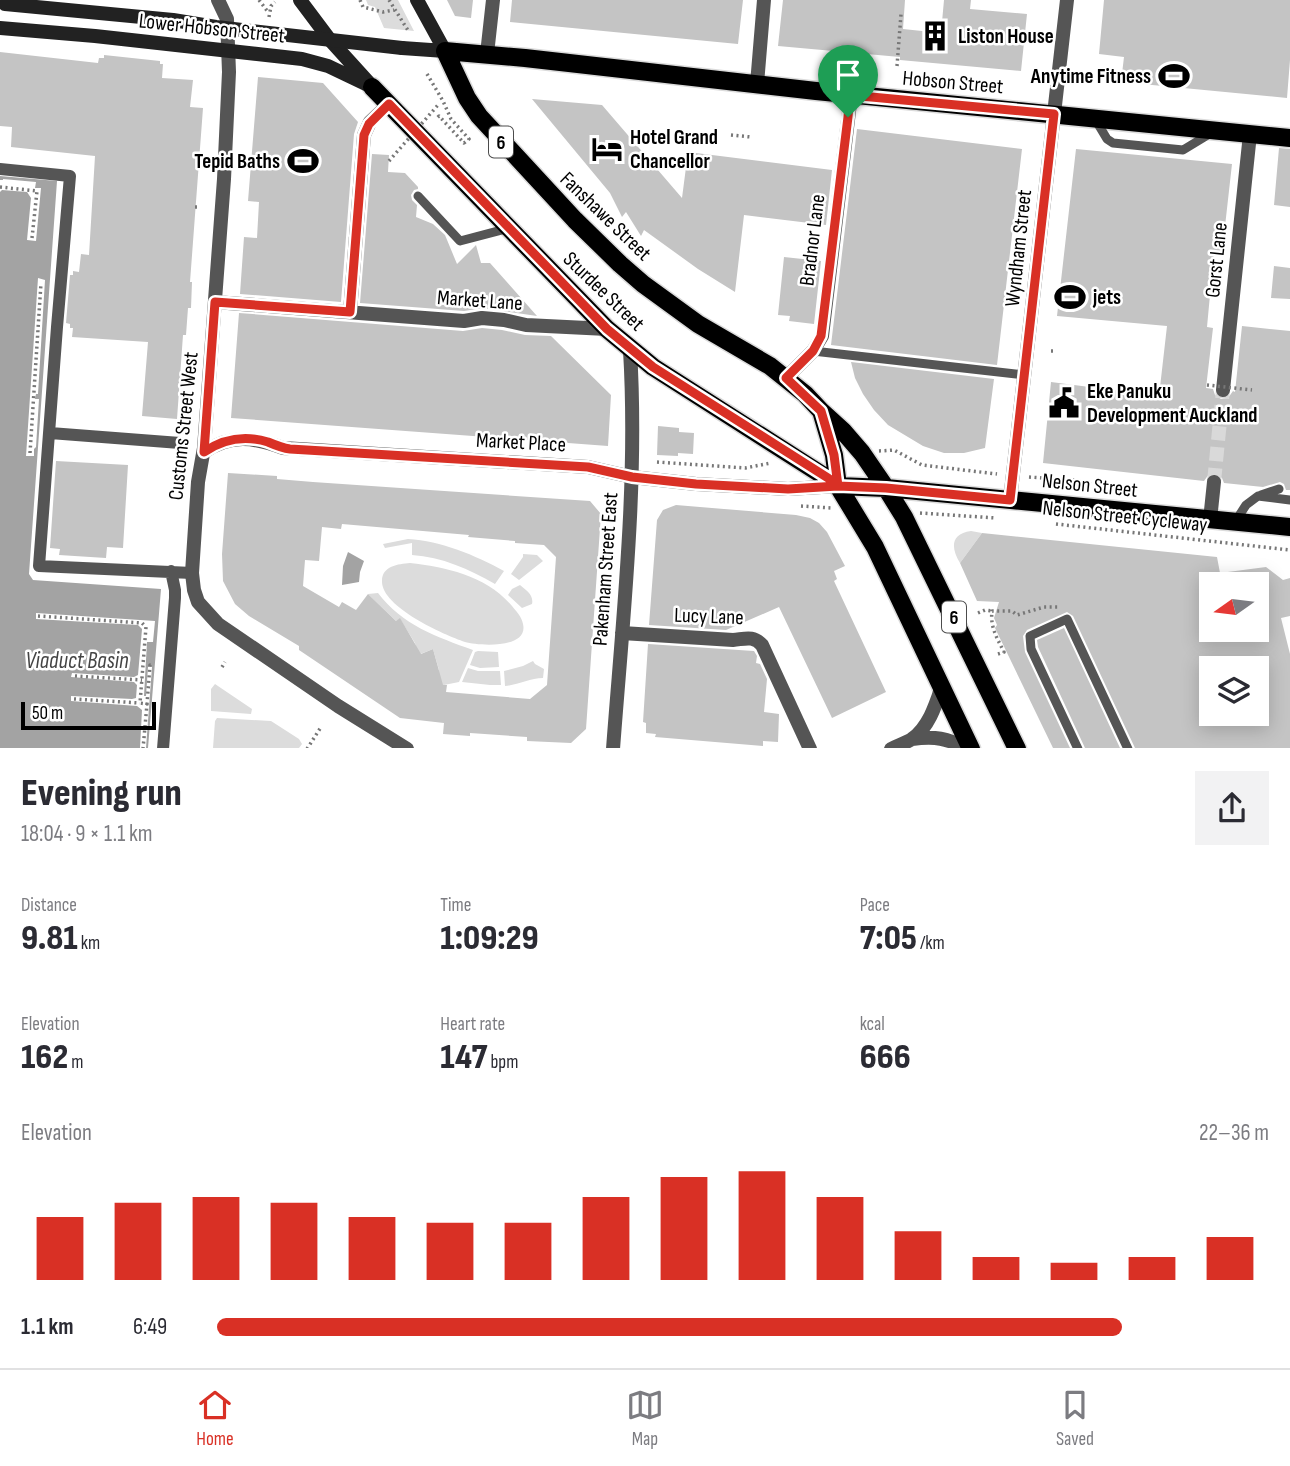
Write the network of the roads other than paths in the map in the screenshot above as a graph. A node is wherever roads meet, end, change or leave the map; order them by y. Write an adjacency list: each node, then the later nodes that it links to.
1 (218, 0): 9 (street, Customs Street West)
2 (300, 0): 13 (main road)
3 (417, 0): 10 (main road, Fanshawe Street)
4 (493, 0): 11 (street)
5 (764, 0): 12 (street)
6 (1067, 0): 16 (street, Wyndham Street)
7 (2, 4): 10 (main road, Lower Hobson Street, bridge)
8 (0, 28): 9 (main road, Lower Hobson Street / 6)
9 (227, 51): 13 (main road, Lower Hobson Street / 6); 22 (street, Customs Street West)
10 (445, 51): 11 (main road, Hobson Street); 28 (main road, Fanshawe Street / 6)
11 (487, 54): 12 (main road, Hobson Street)
12 (757, 85): 14 (main road, Hobson Street)
13 (372, 87): 15 (main road, Sturdee Street / 6)
14 (850, 95): 16 (main road, Hobson Street); 26 (street, Bradnor Lane)
15 (389, 104): 21 (main road, Sturdee Street / 6); 23 (street)
16 (1054, 114): 17 (main road, Hobson Street); 27 (street, Wyndham Street)
17 (1250, 134): 18 (main road, Hobson Street); 29 (street, Gorst Lane)
18 (1290, 138)
19 (0, 169): 31 (street)
20 (418, 196): 21 (lane)
21 (509, 229): 24 (main road, Sturdee Street / 6)
22 (215, 302): 23 (street, Market Lane); 33 (street, Customs Street West)
23 (350, 312): 24 (street, Market Lane)
24 (607, 329): 25 (main road, Sturdee Street / 6)
25 (630, 350): 34 (street, Pakenham Street East); 36 (main road, Sturdee Street / 6)
26 (813, 351): 27 (lane); 28 (street, Bradnor Lane)
27 (1024, 376): 41 (street, Wyndham Street)
28 (786, 378): 30 (main road, Fanshawe Street / 6)
29 (1223, 390)
30 (821, 411): 36 (main road, 6); 37 (main road, Fanshawe Street / 6)
31 (50, 433): 32 (street); 45 (street)
32 (180, 443)
33 (204, 452): 34 (street, Market Place); 46 (street, Customs Street West)
34 (632, 477): 36 (street, Market Place); 47 (street, Pakenham Street East)
35 (1214, 482): 42 (street)
36 (838, 486): 37 (main road, Nelson Street); 48 (main road, 6)
37 (886, 488): 41 (main road, Nelson Street); 56 (main road, Fanshawe Street / 6)
38 (1279, 489): 39 (lane)
39 (1258, 496): 40 (lane); 43 (lane)
40 (1290, 499)
41 (1010, 500): 42 (main road, Nelson Street)
42 (1210, 520): 43 (main road, Nelson Street)
43 (1235, 522): 44 (main road, Nelson Street)
44 (1290, 527)
45 (171, 571): 46 (street); 50 (street)
46 (192, 573): 51 (street, Customs Street West)
47 (622, 633): 52 (street, Pakenham Street East); 53 (street, Lucy Lane)
48 (942, 686): 49 (street); 55 (main road, 6)
49 (912, 739): 54 (street); 55 (street)
50 (163, 748)
51 (407, 748)
52 (612, 748)
53 (810, 748)
54 (891, 748)
55 (969, 748)
56 (1017, 748)
57 (1078, 748): 58 (lane)
58 (1128, 748)

